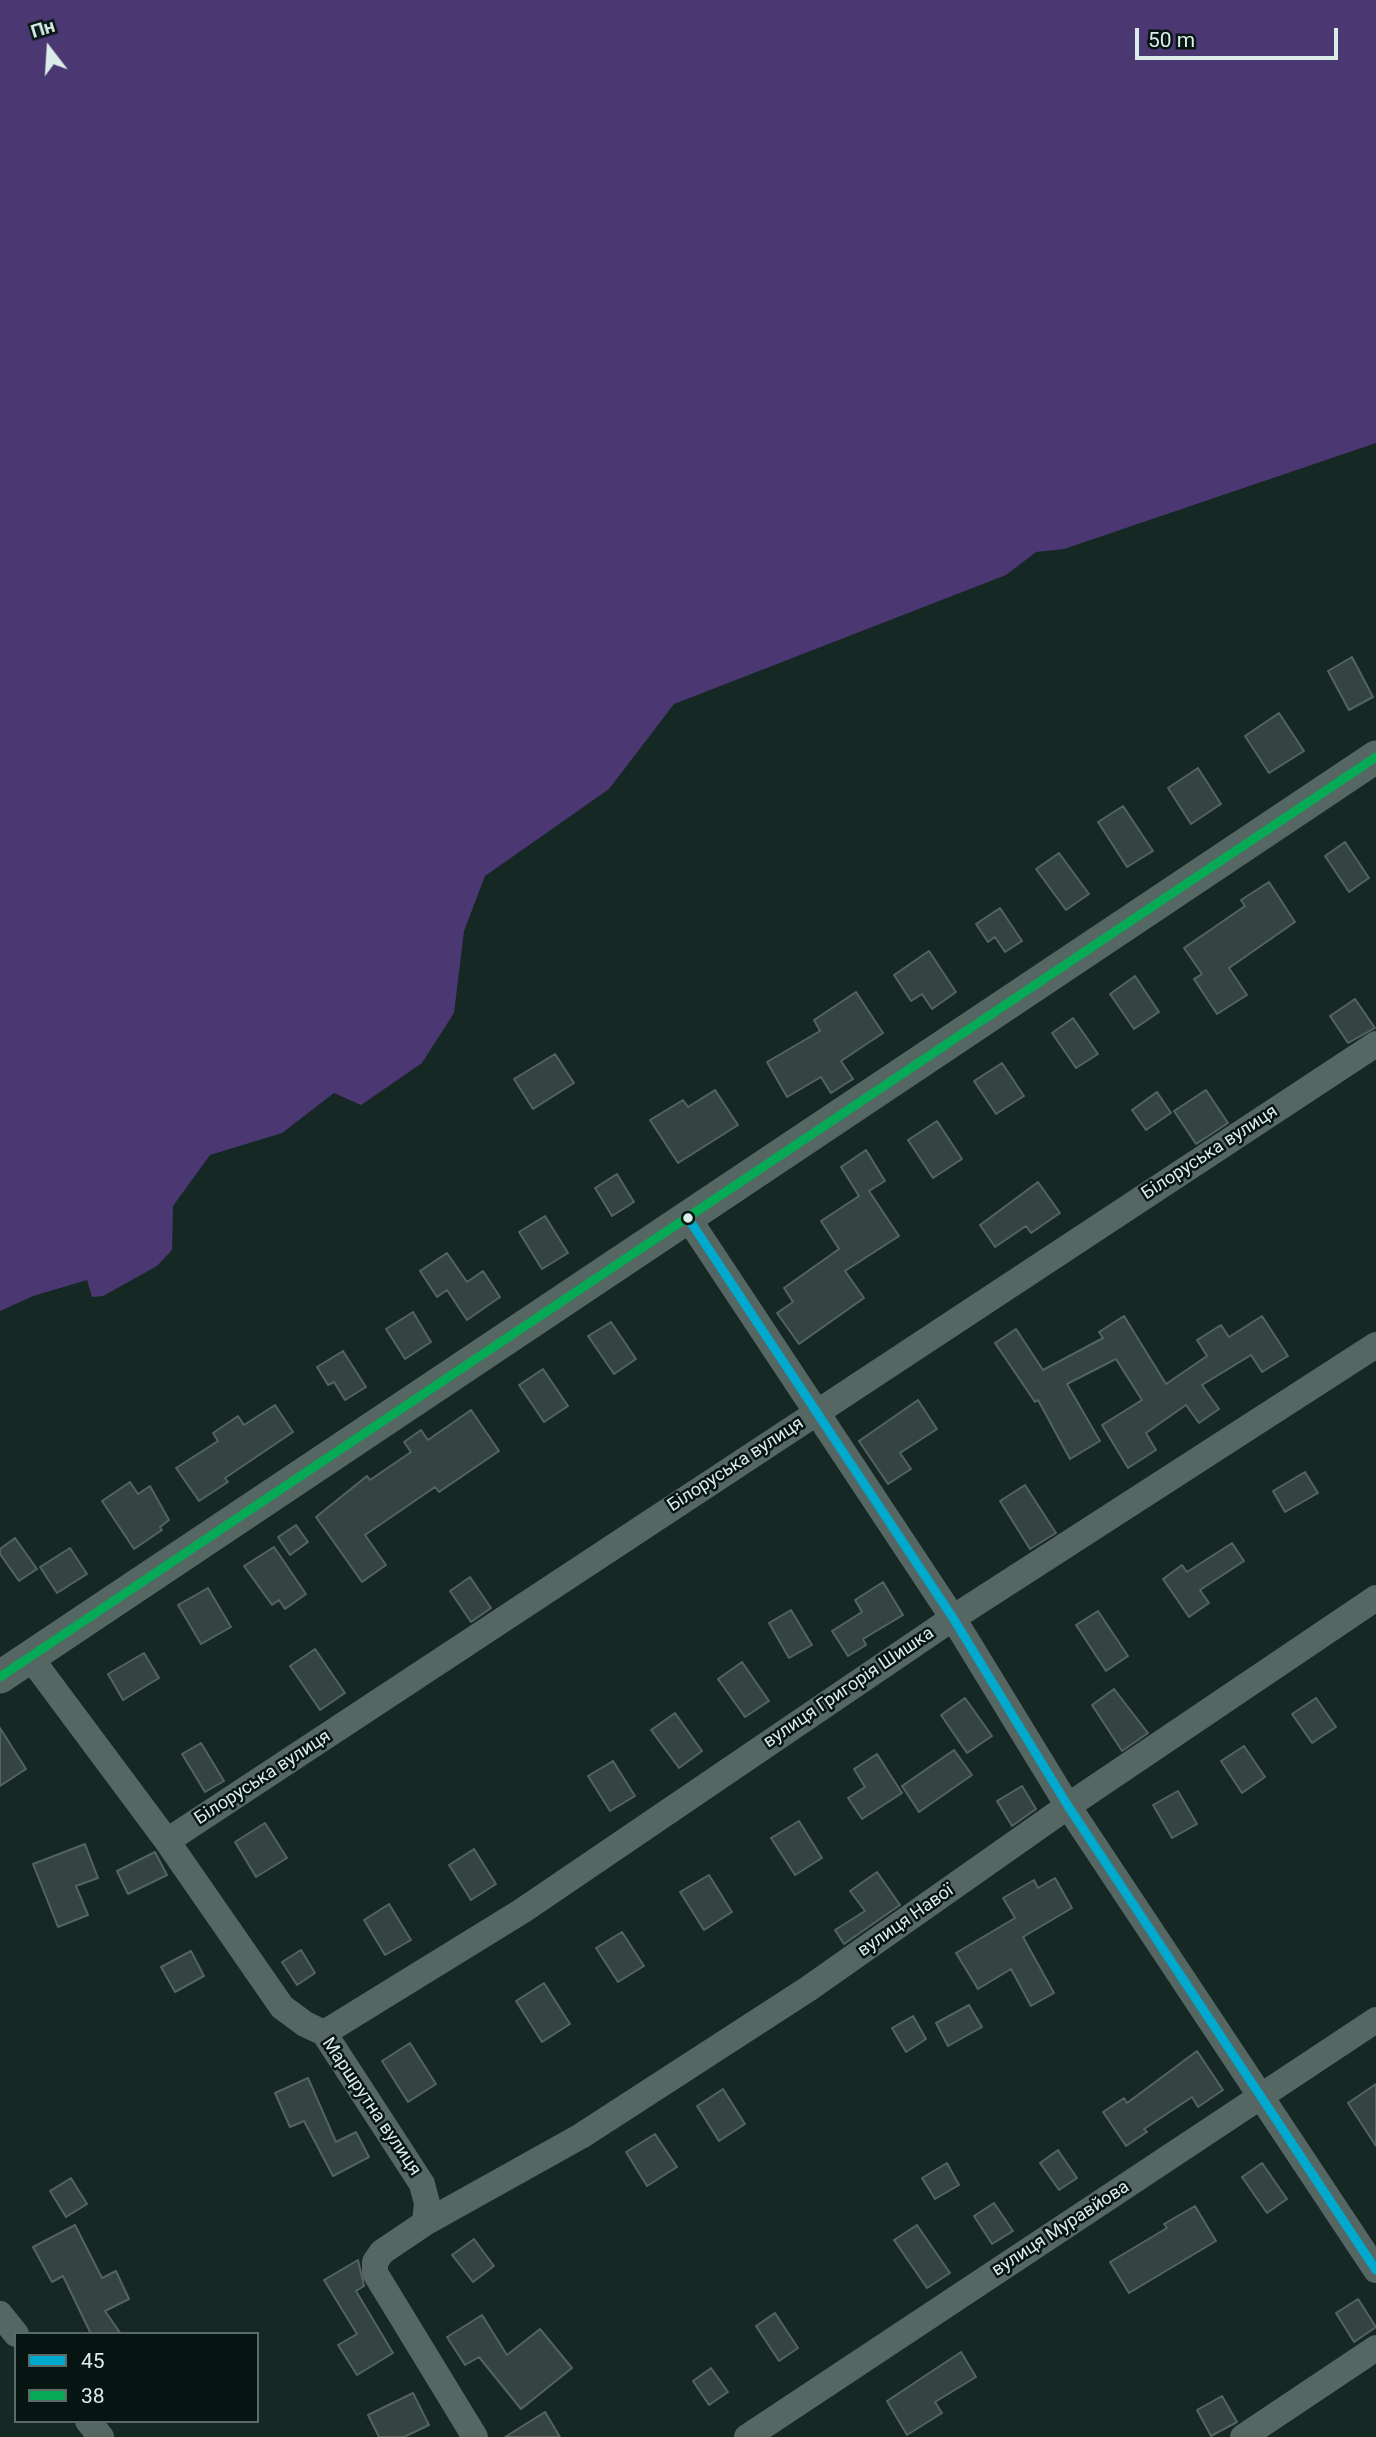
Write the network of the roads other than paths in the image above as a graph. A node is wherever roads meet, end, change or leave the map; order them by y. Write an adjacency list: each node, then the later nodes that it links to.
1 (1376, 757): 3 (street)
2 (1376, 1044): 5 (street, Білоруська вулиця)
3 (688, 1218): 5 (street); 8 (street)
4 (1376, 1345): 7 (street, вулиця Григорія Шишка)
5 (817, 1411): 7 (street); 11 (street, Білоруська вулиця)
6 (1376, 1598): 10 (street, вулиця Навої)
7 (953, 1618): 10 (street); 13 (street, вулиця Григорія Шишка)
8 (30, 1657): 9 (street); 11 (street, Маршрутна вулиця)
9 (0, 1677)
10 (1068, 1806): 14 (street); 15 (street, вулиця Навої)
11 (167, 1841): 13 (street, Маршрутна вулиця)
12 (1376, 2020): 14 (street, вулиця Муравйова)
13 (324, 2033): 15 (street, Маршрутна вулиця)
14 (1262, 2096): 16 (street); 23 (street, вулиця Муравйова)
15 (425, 2223): 22 (street)
16 (1376, 2270)
17 (0, 2314): 18 (street)
18 (14, 2332)
19 (1376, 2348): 24 (street)
20 (90, 2423): 21 (street)
21 (101, 2437)
22 (475, 2437)
23 (747, 2437)
24 (1243, 2437)

